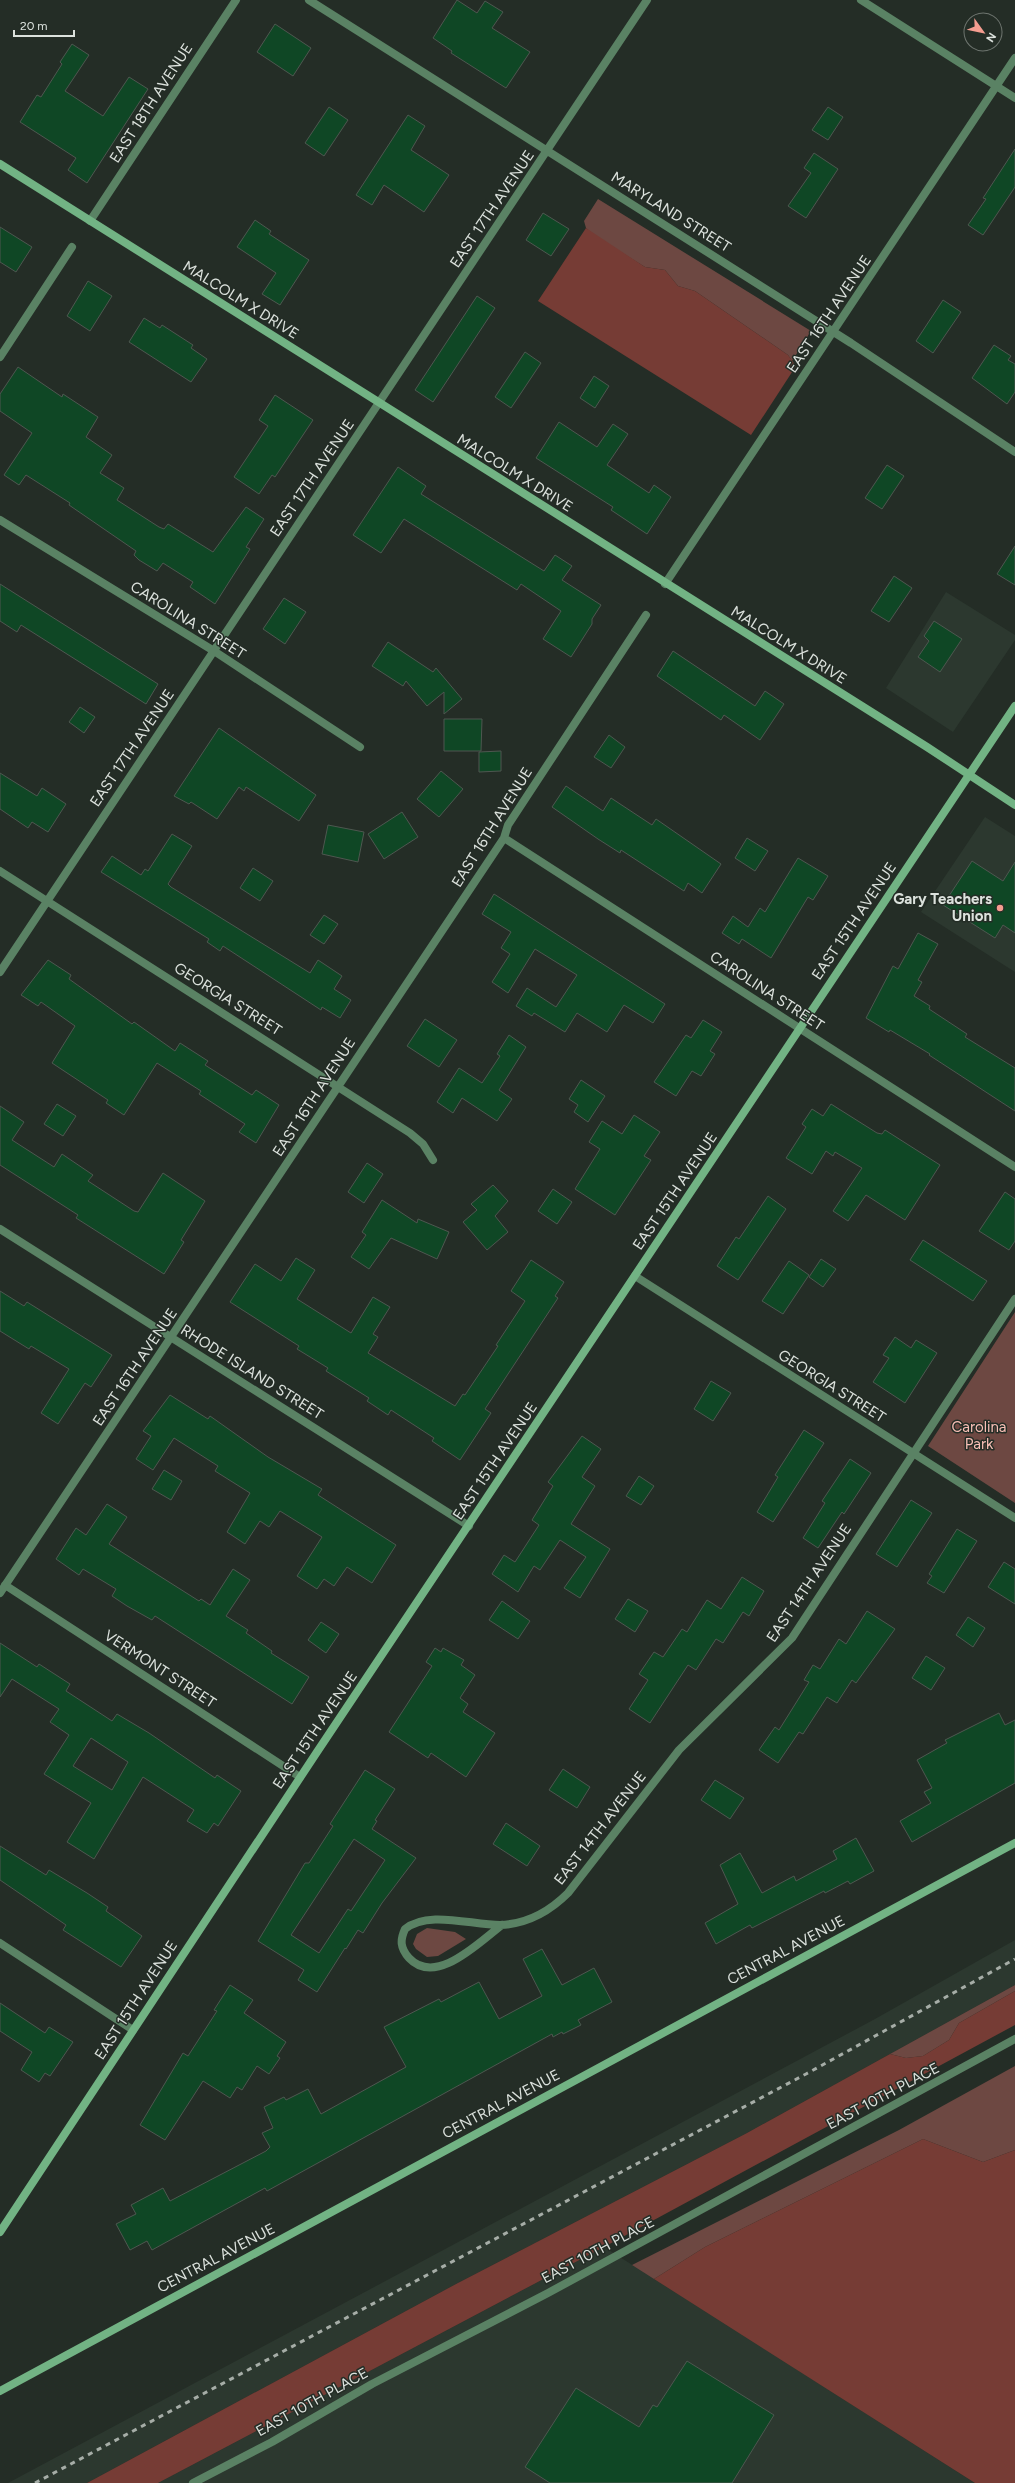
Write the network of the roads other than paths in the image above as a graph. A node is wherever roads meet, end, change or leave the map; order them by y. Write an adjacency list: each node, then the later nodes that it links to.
1 (236, 0): 10 (street, EAST 18TH AVENUE)
2 (309, 0): 8 (street, MARYLAND STREET)
3 (647, 0): 8 (street, EAST 17TH AVENUE)
4 (861, 0): 6 (street)
5 (1015, 58): 6 (street, EAST 16TH AVENUE)
6 (996, 86): 7 (street); 12 (street, EAST 16TH AVENUE)
7 (1015, 98)
8 (547, 151): 12 (street, MARYLAND STREET); 14 (street, EAST 17TH AVENUE)
9 (0, 164): 10 (street, MALCOLM X DRIVE)
10 (90, 221): 14 (street, MALCOLM X DRIVE)
11 (72, 247): 13 (street)
12 (834, 332): 15 (street, MARYLAND STREET); 17 (street, EAST 16TH AVENUE)
13 (0, 357)
14 (379, 403): 17 (street, MALCOLM X DRIVE); 19 (street, EAST 17TH AVENUE)
15 (1015, 452)
16 (0, 520): 19 (street, CAROLINA STREET)
17 (665, 584): 22 (street, MALCOLM X DRIVE)
18 (646, 615): 24 (street, EAST 16TH AVENUE)
19 (214, 651): 21 (street, CAROLINA STREET); 26 (street, EAST 17TH AVENUE)
20 (1015, 706): 22 (street, EAST 15TH AVENUE)
21 (360, 747)
22 (969, 775): 23 (street, MALCOLM X DRIVE); 28 (street, EAST 15TH AVENUE)
23 (1015, 805)
24 (504, 838): 28 (street, CAROLINA STREET); 29 (street, EAST 16TH AVENUE)
25 (0, 871): 26 (street, GEORGIA STREET)
26 (47, 901): 27 (street, EAST 17TH AVENUE); 29 (street, GEORGIA STREET)
27 (0, 972)
28 (800, 1028): 31 (street, CAROLINA STREET); 33 (street, EAST 15TH AVENUE)
29 (338, 1085): 30 (street, GEORGIA STREET); 35 (street, EAST 16TH AVENUE)
30 (433, 1160)
31 (1015, 1167)
32 (0, 1229): 35 (street, RHODE ISLAND STREET)
33 (635, 1276): 36 (street, GEORGIA STREET); 38 (street, EAST 15TH AVENUE)
34 (1015, 1299): 36 (street, EAST 14TH AVENUE)
35 (172, 1338): 38 (street, RHODE ISLAND STREET); 39 (street, EAST 16TH AVENUE)
36 (912, 1453): 37 (street, GEORGIA STREET); 43 (street, EAST 14TH AVENUE)
37 (1015, 1518)
38 (469, 1526): 41 (street, EAST 15TH AVENUE)
39 (5, 1585): 40 (street, EAST 16TH AVENUE); 41 (street, VERMONT STREET)
40 (0, 1593)
41 (300, 1777): 45 (street, EAST 15TH AVENUE)
42 (1015, 1843): 49 (street, CENTRAL AVENUE)
43 (502, 1925): 43 (street, EAST 14TH AVENUE)
44 (0, 1943): 45 (street)
45 (133, 2030): 47 (street, EAST 15TH AVENUE)
46 (1015, 2039): 51 (street, EAST 10TH PLACE)
47 (0, 2232)
48 (0, 2382): 49 (street)
49 (8, 2386): 50 (street, CENTRAL AVENUE)
50 (0, 2391)
51 (193, 2483)

